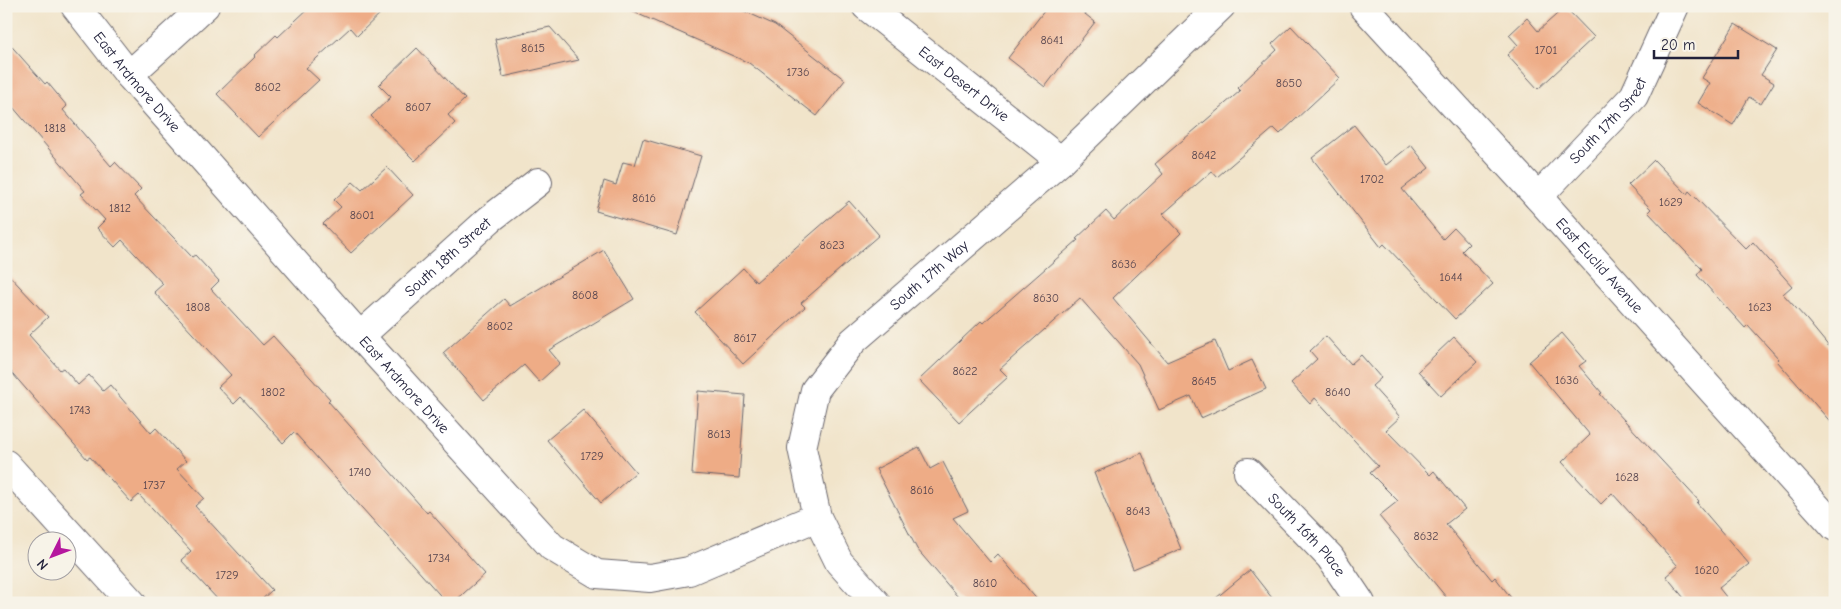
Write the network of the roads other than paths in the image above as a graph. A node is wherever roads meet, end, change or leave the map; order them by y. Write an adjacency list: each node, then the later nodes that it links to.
1 (75, 6): 7 (street, East Ardmore Drive)
2 (205, 6): 7 (street)
3 (866, 6): 8 (street, East Desert Drive)
4 (1221, 6): 8 (street, South 17th Way)
5 (1362, 6): 10 (street, East Euclid Avenue)
6 (1675, 6): 10 (street, South 17th Street)
7 (129, 75): 11 (street, East Ardmore Drive)
8 (1061, 161): 14 (street, South 17th Way)
9 (538, 182): 11 (street, South 18th Street)
10 (1538, 197): 15 (street, East Euclid Avenue)
11 (360, 336): 14 (street, East Ardmore Drive)
12 (6, 464): 16 (street)
13 (1248, 472): 18 (street, South 16th Place)
14 (817, 517): 17 (street, South 17th Way)
15 (1835, 527)
16 (132, 603)
17 (876, 603)
18 (1361, 603)

